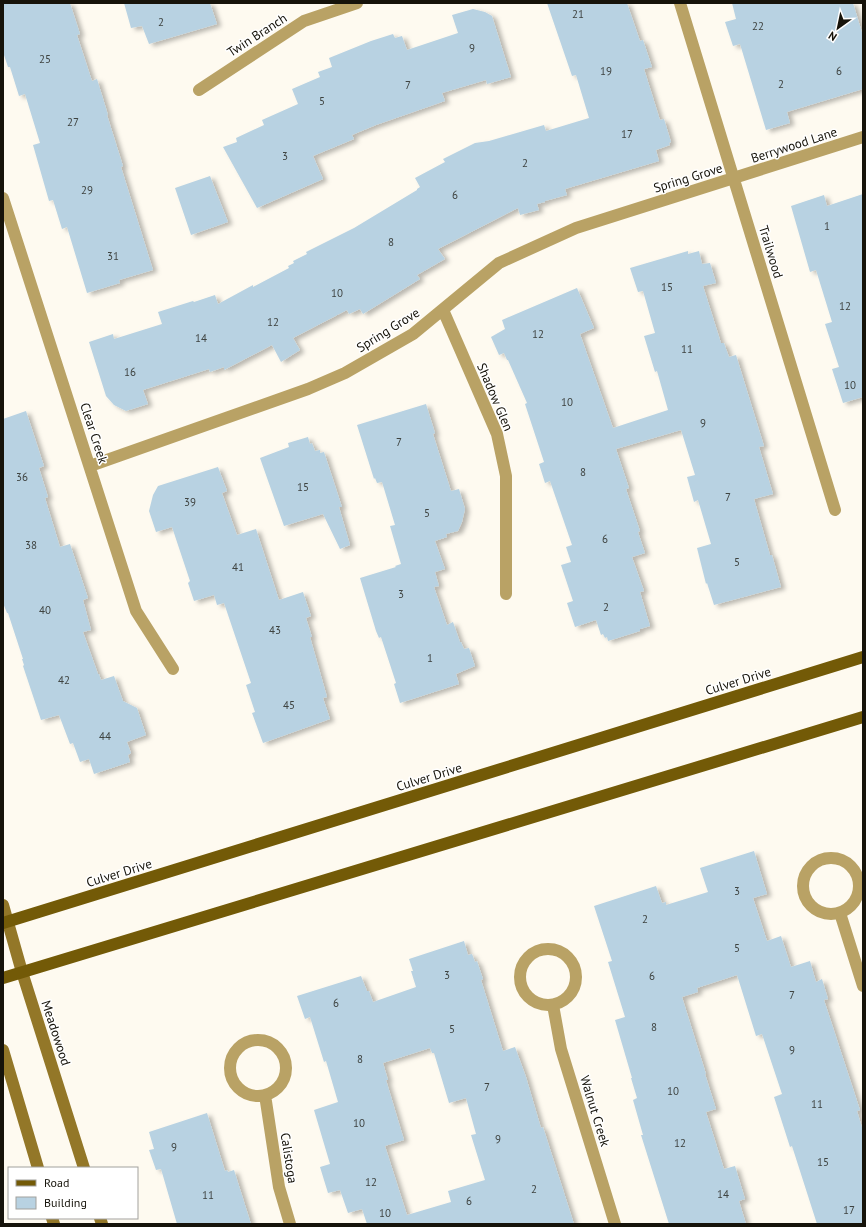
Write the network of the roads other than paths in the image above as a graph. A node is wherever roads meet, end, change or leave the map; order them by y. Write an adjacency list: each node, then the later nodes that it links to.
1 (357, 3): 3 (street, Twin Branch)
2 (680, 3): 5 (street, Trailwood)
3 (199, 90)
4 (863, 137): 5 (street, Berrywood Lane)
5 (733, 179): 7 (street, Spring Grove); 9 (street, Trailwood)
6 (3, 198): 8 (street, Clear Creek)
7 (443, 310): 8 (street, Spring Grove); 10 (street, Shadow Glen)
8 (90, 466): 12 (street, Clear Creek)
9 (835, 510)
10 (506, 594)
11 (863, 657): 16 (main road, Culver Drive)
12 (173, 670)
13 (863, 717): 17 (main road)
14 (3, 905): 16 (main road, Meadowood)
15 (840, 913): 15 (street); 19 (street)
16 (6, 923): 17 (main road, Meadowood)
17 (22, 972): 18 (main road); 24 (main road, Meadowood)
18 (3, 978)
19 (863, 986)
20 (553, 1005): 20 (street); 26 (street, Walnut Creek)
21 (3, 1050): 23 (main road)
22 (265, 1095): 22 (street); 25 (street, Calistoga)
23 (38, 1167)
24 (84, 1167)
25 (290, 1224)
26 (615, 1224)

